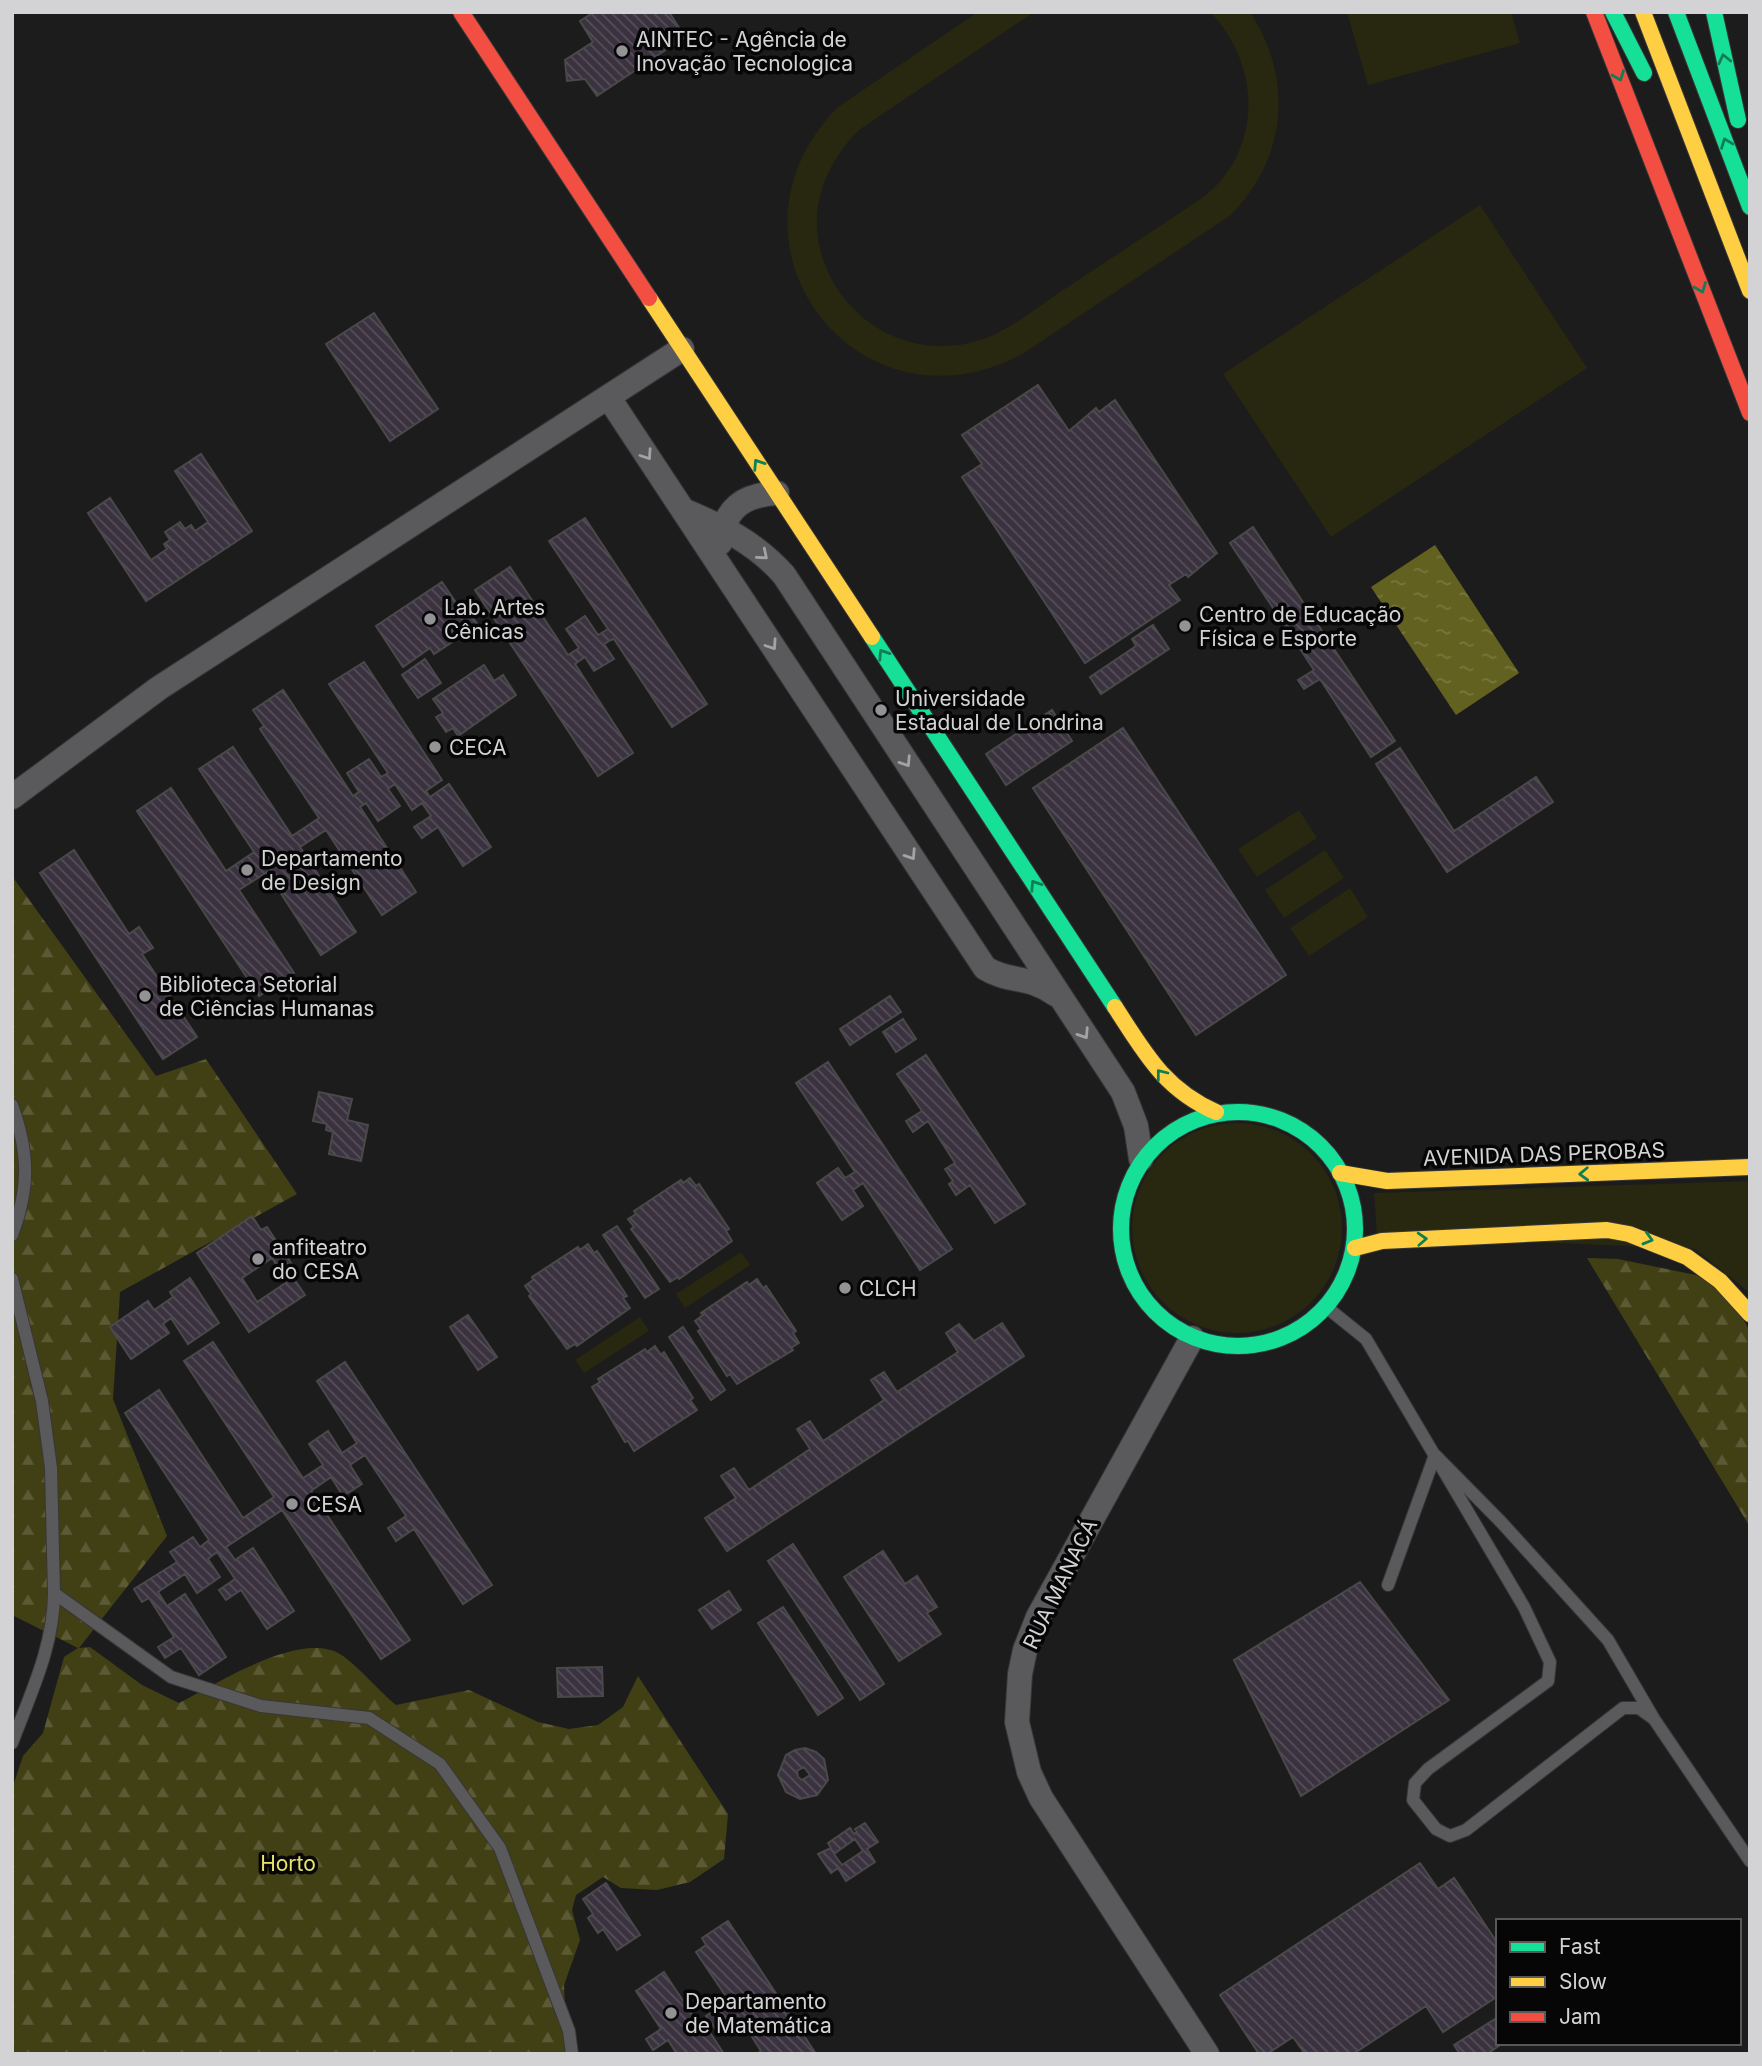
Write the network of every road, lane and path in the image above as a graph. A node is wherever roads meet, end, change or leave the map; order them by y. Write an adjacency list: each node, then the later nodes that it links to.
1 (461, 12): 13 (main road)
2 (1594, 12): 15 (main road, one-way to 15)
3 (1613, 12): 7 (main road)
4 (1643, 12): 11 (main road)
5 (1676, 12): 10 (main road, one-way to 5)
6 (1714, 12): 9 (main road, one-way to 6)
7 (1650, 85)
8 (1663, 109): 11 (main road)
9 (1750, 173)
10 (1750, 206)
11 (1726, 230): 12 (main road)
12 (1750, 291)
13 (682, 349): 14 (street); 16 (main road, one-way to 13)
14 (609, 398): 17 (street, one-way to 17); 20 (street)
15 (1750, 413)
16 (778, 493): 18 (street); 23 (main road, one-way to 16)
17 (683, 510): 18 (street); 19 (street)
18 (723, 527): 19 (street); 21 (street, one-way to 21)
19 (717, 562): 21 (street, one-way to 21)
20 (12, 797)
21 (1062, 999): 24 (street, one-way to 24)
22 (12, 1105): 27 (lane)
23 (1216, 1112): 24 (main road); 26 (main road)
24 (1141, 1159): 32 (main road)
25 (1750, 1167): 26 (main road, AVENIDA DAS PEROBAS, one-way to 26)
26 (1340, 1173): 28 (main road)
27 (12, 1235)
28 (1354, 1248): 30 (main road); 31 (main road, one-way to 31)
29 (12, 1279): 35 (lane)
30 (1325, 1307): 32 (main road); 33 (lane)
31 (1750, 1314)
32 (1192, 1338): 40 (street, RUA MANACÁ)
33 (1435, 1455): 34 (lane); 36 (lane); 36 (lane)
34 (1388, 1585)
35 (54, 1593): 37 (lane); 39 (lane)
36 (1654, 1718): 38 (lane)
37 (12, 1743)
38 (1750, 1861)
39 (572, 2054)
40 (1207, 2054)

